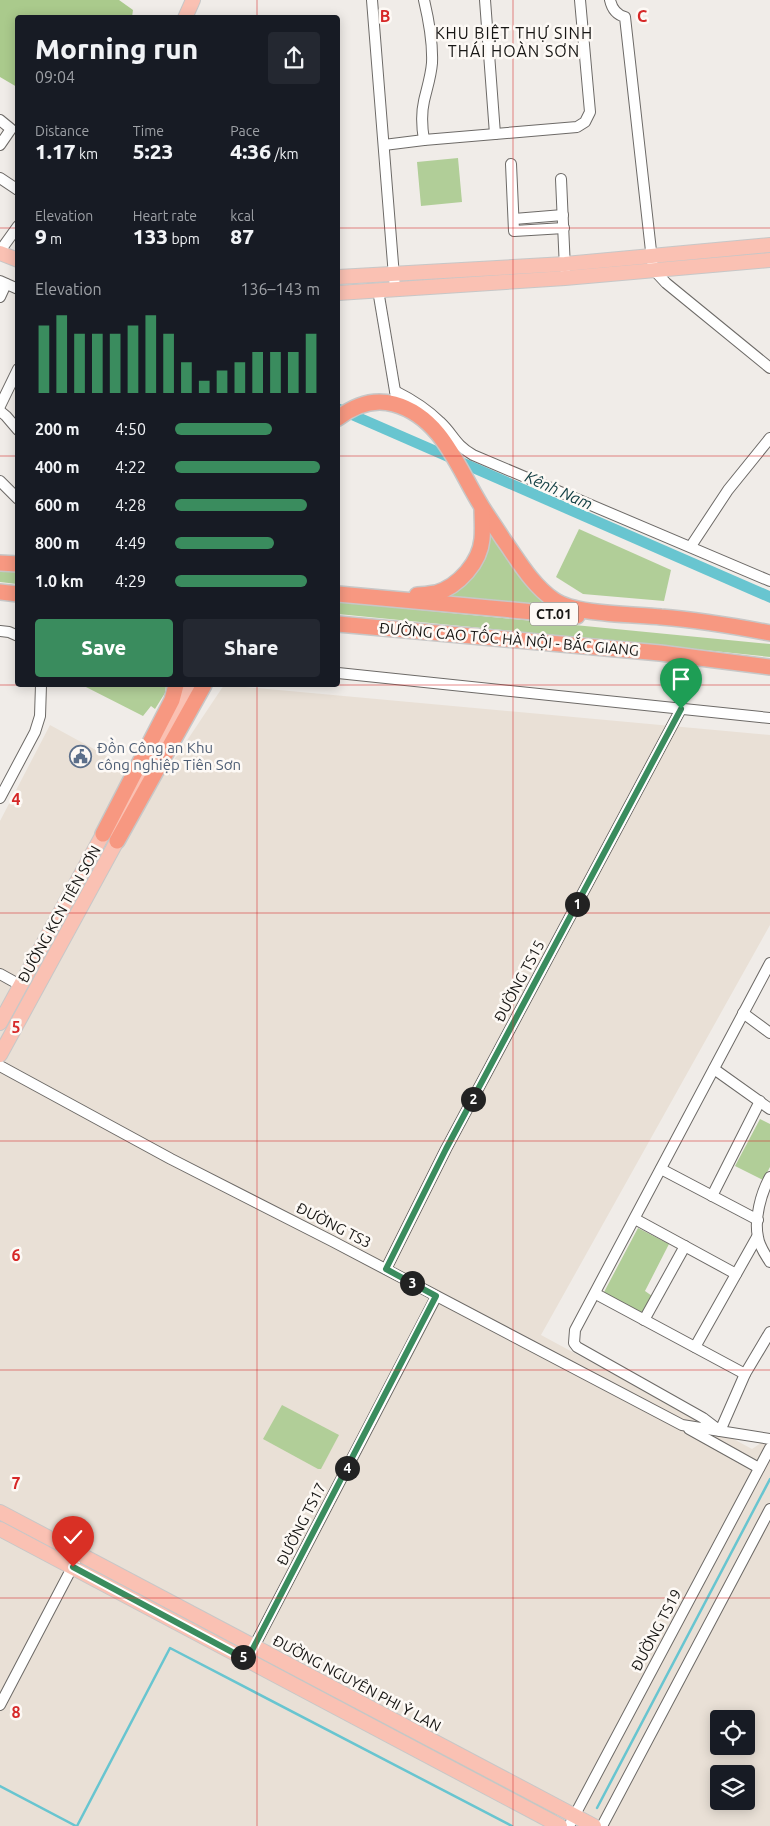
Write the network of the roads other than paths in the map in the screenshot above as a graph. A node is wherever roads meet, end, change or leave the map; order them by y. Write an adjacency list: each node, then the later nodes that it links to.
1 (193, 0): 7 (main road)
2 (372, 0): 12 (street)
3 (424, 0): 10 (street)
4 (485, 0): 9 (street)
5 (580, 0): 9 (street)
6 (610, 0): 23 (street)
7 (186, 15)
8 (0, 120): 11 (street)
9 (495, 134): 10 (street)
10 (424, 140): 12 (street)
11 (0, 145)
12 (384, 145): 28 (street)
13 (511, 164): 18 (street)
14 (0, 178): 16 (street)
15 (561, 179): 17 (street)
16 (15, 188)
17 (563, 214): 18 (street); 19 (street)
18 (514, 219): 19 (street)
19 (564, 228): 27 (street)
20 (15, 230): 22 (street)
21 (770, 245): 23 (main road)
22 (0, 252): 24 (main road)
23 (650, 255): 26 (street); 27 (main road)
24 (15, 259)
25 (770, 260): 26 (main road)
26 (653, 269): 27 (main road); 36 (street)
27 (565, 271): 28 (main road); 32 (main road)
28 (393, 273): 29 (main road); 32 (street)
29 (340, 277)
30 (3, 282): 31 (street); 35 (street)
31 (15, 287)
32 (395, 288): 33 (main road)
33 (378, 290): 34 (main road); 38 (street)
34 (340, 293)
35 (0, 297)
36 (770, 368)
37 (15, 382): 39 (street)
38 (397, 398): 41 (highway); 46 (highway); 47 (street)
39 (0, 406)
40 (0, 411): 42 (street)
41 (340, 417)
42 (15, 426)
43 (770, 438): 47 (street)
44 (0, 481): 45 (street)
45 (15, 497)
46 (482, 507): 51 (highway); 61 (highway)
47 (691, 546): 50 (street)
48 (0, 563): 49 (highway)
49 (15, 564)
50 (770, 581)
51 (340, 588)
52 (0, 592): 53 (highway)
53 (15, 594)
54 (340, 594): 61 (highway, ĐƯỜNG CAO TỐC HÀ NỘI - BẮC GIANG / CT.01)
55 (0, 599): 56 (highway)
56 (15, 601)
57 (340, 624): 62 (highway, ĐƯỜNG CAO TỐC HÀ NỘI - BẮC GIANG / CT.01)
58 (340, 630): 62 (highway)
59 (0, 631): 60 (street)
60 (15, 635)
61 (770, 635)
62 (660, 653): 63 (highway, ĐƯỜNG CAO TỐC HÀ NỘI - BẮC GIANG / CT.01)
63 (770, 667)
64 (340, 673): 69 (street)
65 (41, 687): 71 (street)
66 (175, 687): 73 (highway)
67 (190, 687): 72 (main road)
68 (203, 687): 74 (highway)
69 (681, 709): 70 (street); 95 (street, ĐƯỜNG TS15)
70 (770, 718)
71 (0, 798)
72 (126, 807): 73 (main road, ĐƯỜNG KCN TIÊN SƠN); 74 (main road, ĐƯỜNG KCN TIÊN SƠN)
73 (103, 834): 77 (main road, ĐƯỜNG KCN TIÊN SƠN)
74 (117, 840): 82 (main road, ĐƯỜNG KCN TIÊN SƠN)
75 (770, 963): 79 (street)
76 (0, 974): 77 (street)
77 (20, 985): 78 (main road, ĐƯỜNG KCN TIÊN SƠN)
78 (4, 1005): 80 (main road, ĐƯỜNG KCN TIÊN SƠN)
79 (744, 1013): 81 (street); 84 (street)
80 (0, 1023)
81 (770, 1033)
82 (0, 1055)
83 (0, 1066): 95 (street, ĐƯỜNG TS3)
84 (714, 1068): 85 (street); 87 (street)
85 (760, 1101): 86 (street); 89 (street)
86 (770, 1108)
87 (661, 1169): 89 (street); 90 (street)
88 (770, 1177): 91 (street)
89 (712, 1196): 91 (street)
90 (635, 1219): 93 (street); 97 (street)
91 (758, 1220): 92 (street)
92 (757, 1237): 94 (street); 96 (street)
93 (685, 1246): 96 (street); 99 (street)
94 (770, 1262)
95 (386, 1269): 98 (street, ĐƯỜNG TS3)
96 (736, 1274): 101 (street)
97 (596, 1294): 99 (street); 104 (street)
98 (436, 1296): 103 (street, ĐƯỜNG TS3); 113 (street, ĐƯỜNG TS17)
99 (644, 1320): 101 (street)
100 (770, 1332): 102 (street)
101 (695, 1347): 102 (street)
102 (745, 1374): 104 (street)
103 (682, 1425): 104 (street, ĐƯỜNG TS3); 107 (street)
104 (720, 1431): 105 (street, ĐƯỜNG TS3)
105 (770, 1439)
106 (770, 1448): 107 (street, ĐƯỜNG TS19)
107 (759, 1468): 115 (street, ĐƯỜNG TS19)
108 (770, 1510): 118 (street)
109 (0, 1512): 111 (main road, ĐƯỜNG NGUYÊN PHI Ỷ LAN)
110 (0, 1529): 112 (main road, ĐƯỜNG NGUYÊN PHI Ỷ LAN)
111 (80, 1555): 112 (street); 113 (main road, ĐƯỜNG NGUYÊN PHI Ỷ LAN)
112 (73, 1567): 113 (main road, ĐƯỜNG NGUYÊN PHI Ỷ LAN); 114 (street)
113 (251, 1653): 115 (main road, ĐƯỜNG NGUYÊN PHI Ỷ LAN); 116 (main road, ĐƯỜNG NGUYÊN PHI Ỷ LAN)
114 (0, 1705)
115 (572, 1821): 117 (main road, ĐƯỜNG NGUYÊN PHI Ỷ LAN)
116 (560, 1826)
117 (594, 1826)
118 (602, 1826)

